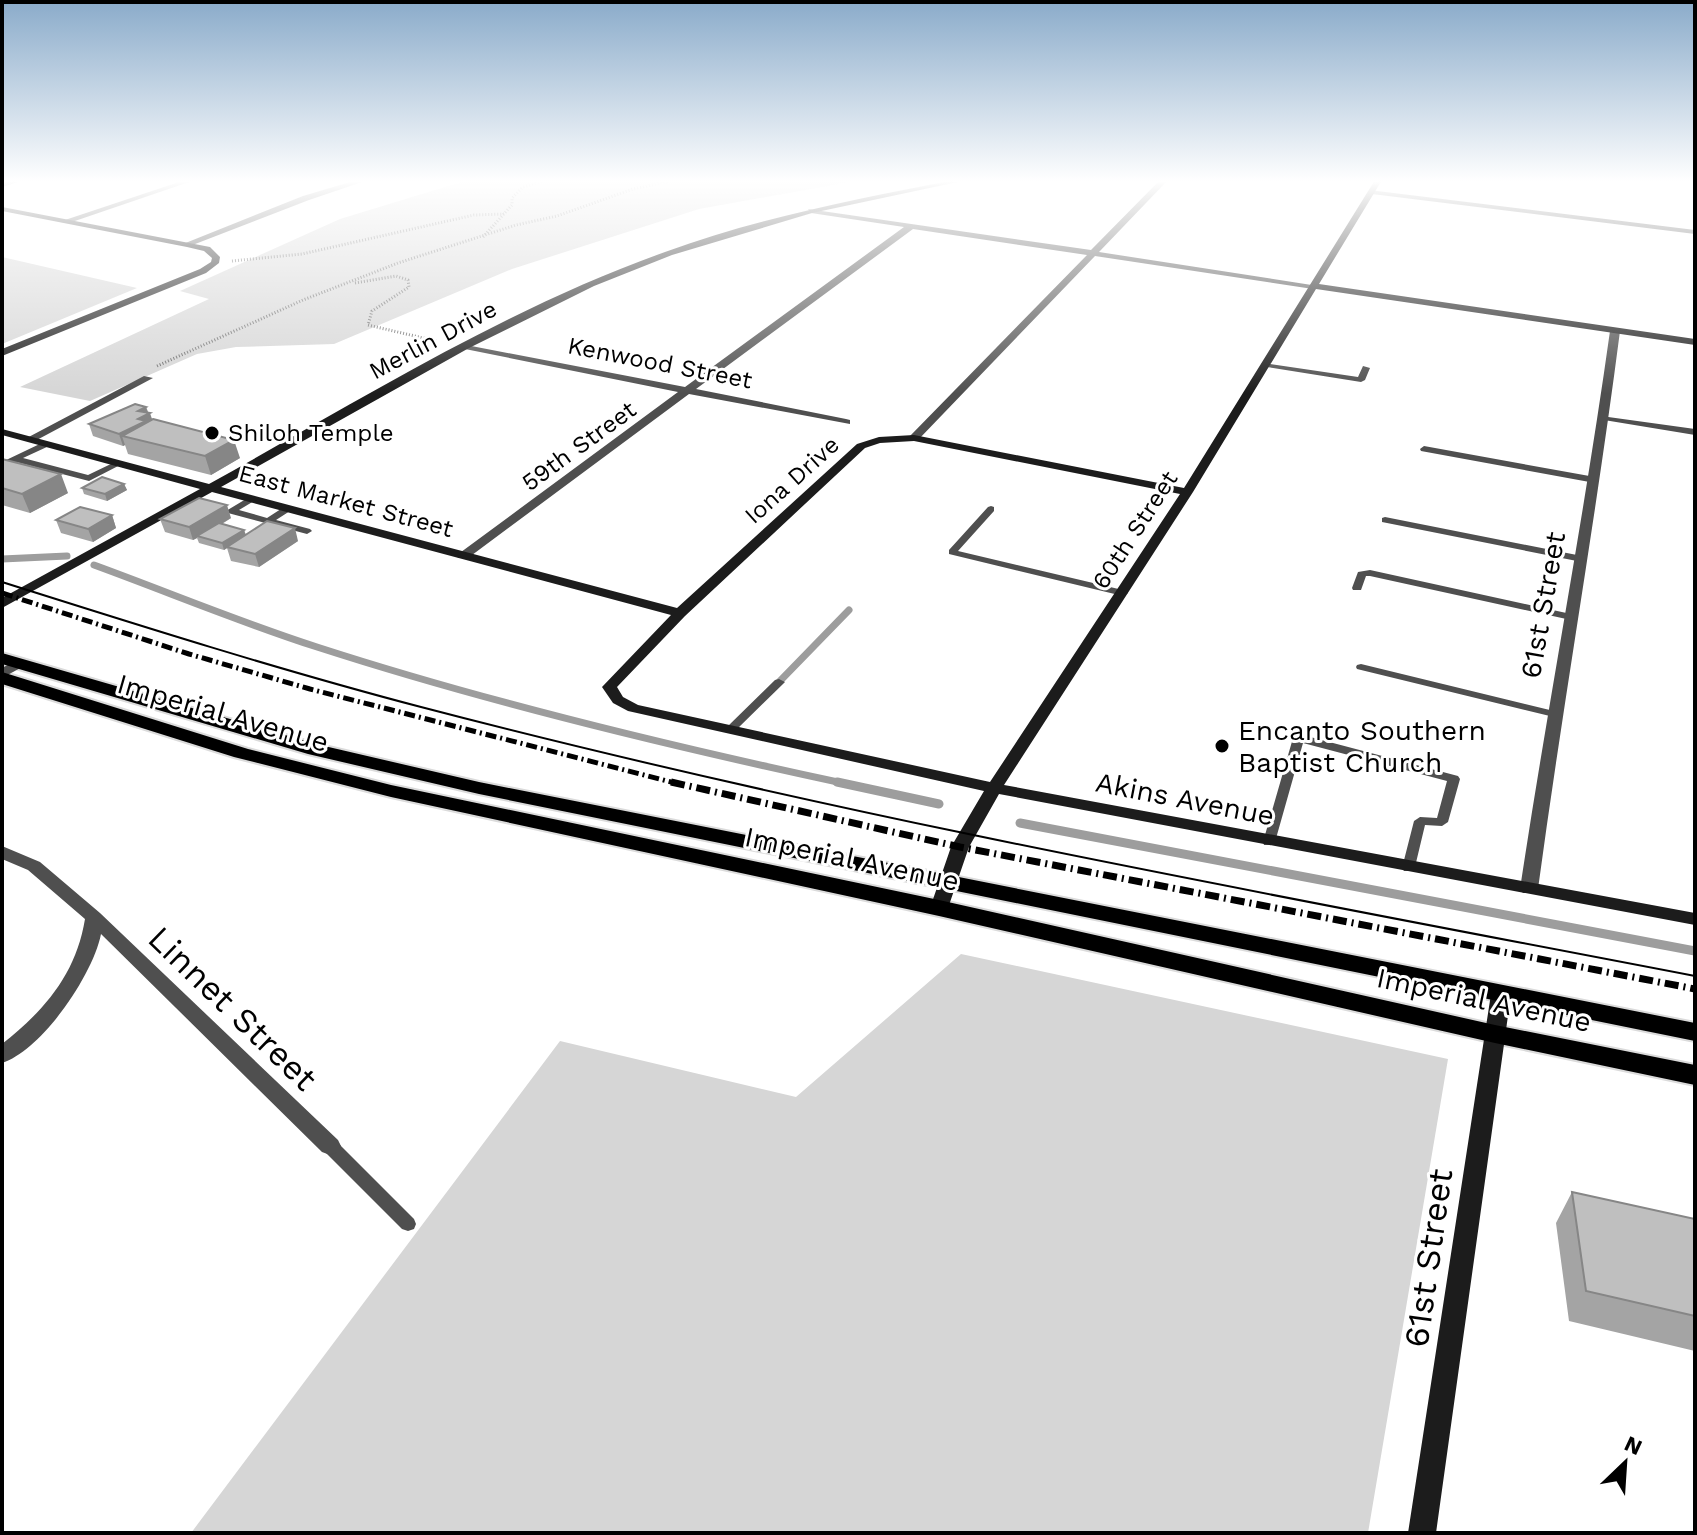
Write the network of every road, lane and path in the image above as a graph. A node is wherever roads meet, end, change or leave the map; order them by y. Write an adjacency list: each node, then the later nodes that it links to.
1 (210, 252): 10 (street)
2 (312, 252): 10 (path)
3 (437, 252): 11 (path)
4 (674, 252): 15 (street, Merlin Drive)
5 (876, 252): 20 (street, 59th Street)
6 (1079, 252): 9 (street)
7 (1096, 252): 9 (street)
8 (1335, 252): 12 (street, 60th Street)
9 (1094, 254): 12 (street); 25 (street)
10 (215, 263): 16 (street)
11 (342, 285): 15 (path); 19 (path)
12 (1313, 286): 13 (street); 17 (street, 60th Street)
13 (1615, 331): 14 (street); 21 (street, 61st Street)
14 (1695, 342)
15 (465, 346): 20 (street, Kenwood Street); 33 (street, Merlin Drive)
16 (2, 353)
17 (1267, 365): 18 (lane); 34 (street, 60th Street)
18 (1366, 368)
19 (148, 378): 26 (street)
20 (688, 391): 22 (street, Kenwood Street); 41 (street, 59th Street)
21 (1604, 418): 24 (lane); 32 (street, 61st Street)
22 (846, 422)
23 (2, 432): 26 (street, East Market Street)
24 (1695, 432)
25 (914, 438): 34 (street); 46 (street, Iona Drive)
26 (29, 440): 27 (street, East Market Street)
27 (46, 444): 29 (lane); 30 (street, East Market Street)
28 (1424, 449): 32 (lane)
29 (15, 459): 30 (lane); 31 (lane)
30 (118, 464): 33 (street, East Market Street)
31 (2, 465)
32 (1595, 480): 42 (street, 61st Street)
33 (212, 488): 35 (street, East Market Street); 45 (street, Merlin Drive)
34 (1187, 492): 44 (street, 60th Street)
35 (251, 499): 36 (street, East Market Street); 39 (lane)
36 (287, 509): 39 (lane); 41 (street, East Market Street)
37 (991, 509): 44 (lane)
38 (1385, 520): 42 (lane)
39 (268, 521): 40 (lane)
40 (307, 531)
41 (463, 555): 46 (street, East Market Street)
42 (1582, 559): 47 (street, 61st Street)
43 (1357, 588): 47 (lane)
44 (1123, 593): 54 (street, 60th Street)
45 (2, 604)
46 (680, 613): 51 (street, Iona Drive)
47 (1571, 617): 52 (street, 61st Street)
48 (1361, 667): 52 (lane)
49 (6, 668): 58 (main road, Imperial Avenue); 60 (main road, Imperial Avenue)
50 (779, 682): 53 (lane)
51 (668, 714): 53 (street, Akins Avenue)
52 (1554, 714): 59 (street, 61st Street)
53 (731, 729): 54 (street, Akins Avenue)
54 (994, 788): 55 (street, Akins Avenue); 58 (street, 60th Street)
55 (1269, 842): 57 (street, Akins Avenue); 57 (lane)
56 (2, 852): 61 (street, Linnet Street)
57 (1409, 868): 59 (street, Akins Avenue)
58 (947, 882): 60 (street, 60th Street); 63 (main road, Imperial Avenue)
59 (1529, 889): 62 (street, Akins Avenue)
60 (939, 908): 65 (main road, Imperial Avenue)
61 (94, 917): 66 (street); 68 (street, Linnet Street)
62 (1695, 919)
63 (1501, 994): 64 (main road, Imperial Avenue); 65 (street, 61st Street)
64 (1695, 1032)
65 (1495, 1034): 67 (main road, Imperial Avenue); 70 (street, 61st Street)
66 (2, 1055)
67 (1695, 1075)
68 (330, 1146): 69 (lane, Linnet Street)
69 (408, 1224)
70 (1422, 1533)

